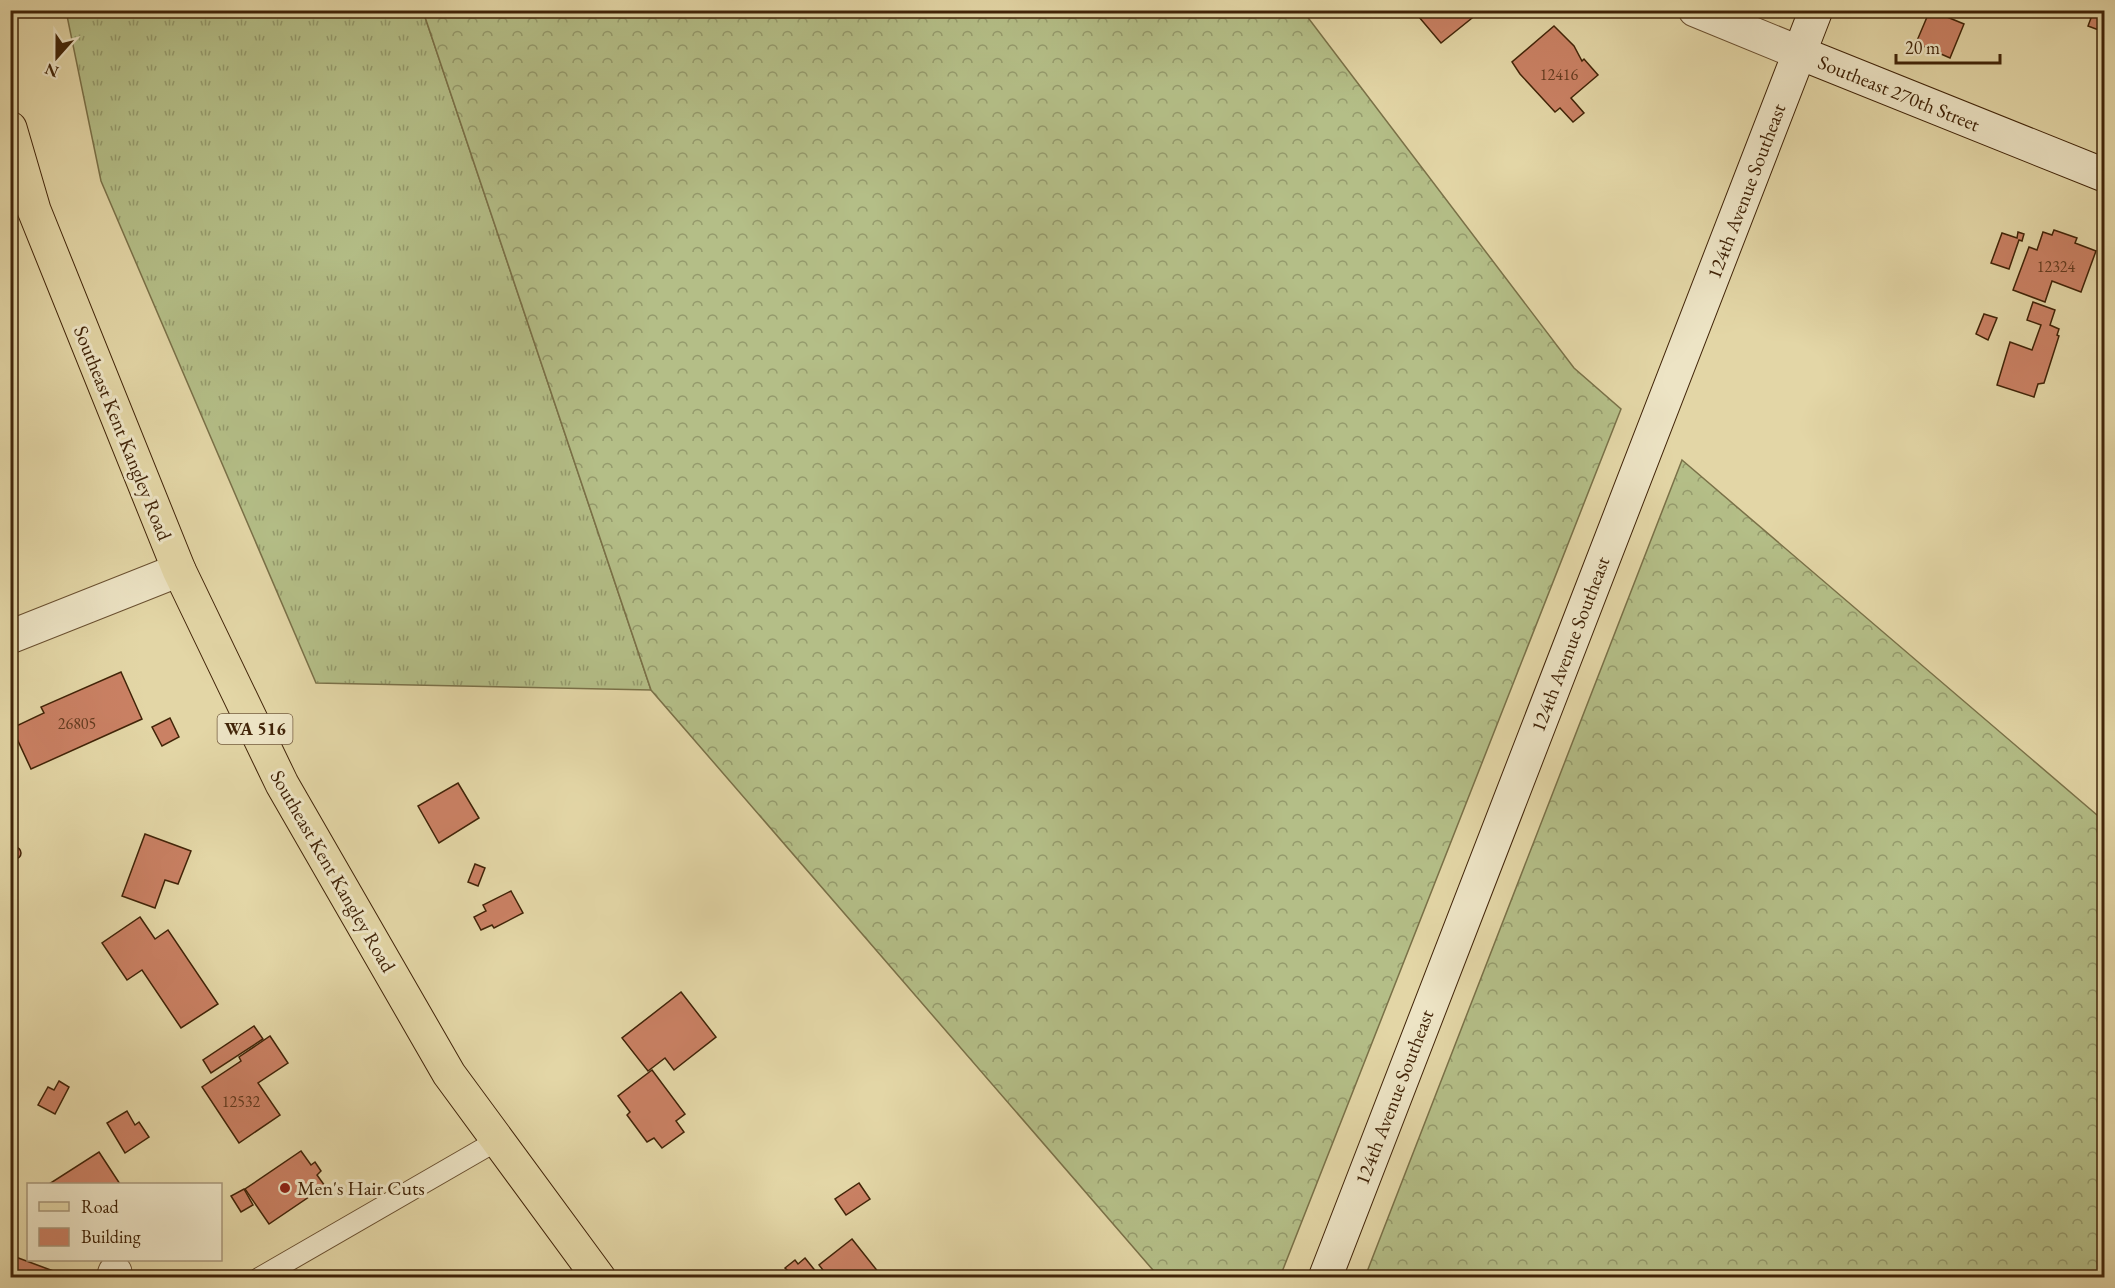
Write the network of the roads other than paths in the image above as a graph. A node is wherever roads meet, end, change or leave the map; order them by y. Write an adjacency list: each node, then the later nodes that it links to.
1 (1695, 10): 3 (street, Southeast 270th Street)
2 (1816, 10): 3 (street, 124th Avenue Southeast)
3 (1800, 53): 5 (street, Southeast 270th Street); 11 (street, 124th Avenue Southeast)
4 (10, 128): 6 (main road, Southeast Kent Kangley Road / WA 516)
5 (2104, 175)
6 (179, 570): 7 (street); 8 (main road, Southeast Kent Kangley Road / WA 516)
7 (10, 637)
8 (498, 1140): 9 (lane); 10 (main road, Southeast Kent Kangley Road / WA 516)
9 (260, 1278)
10 (599, 1278)
11 (1324, 1278)

